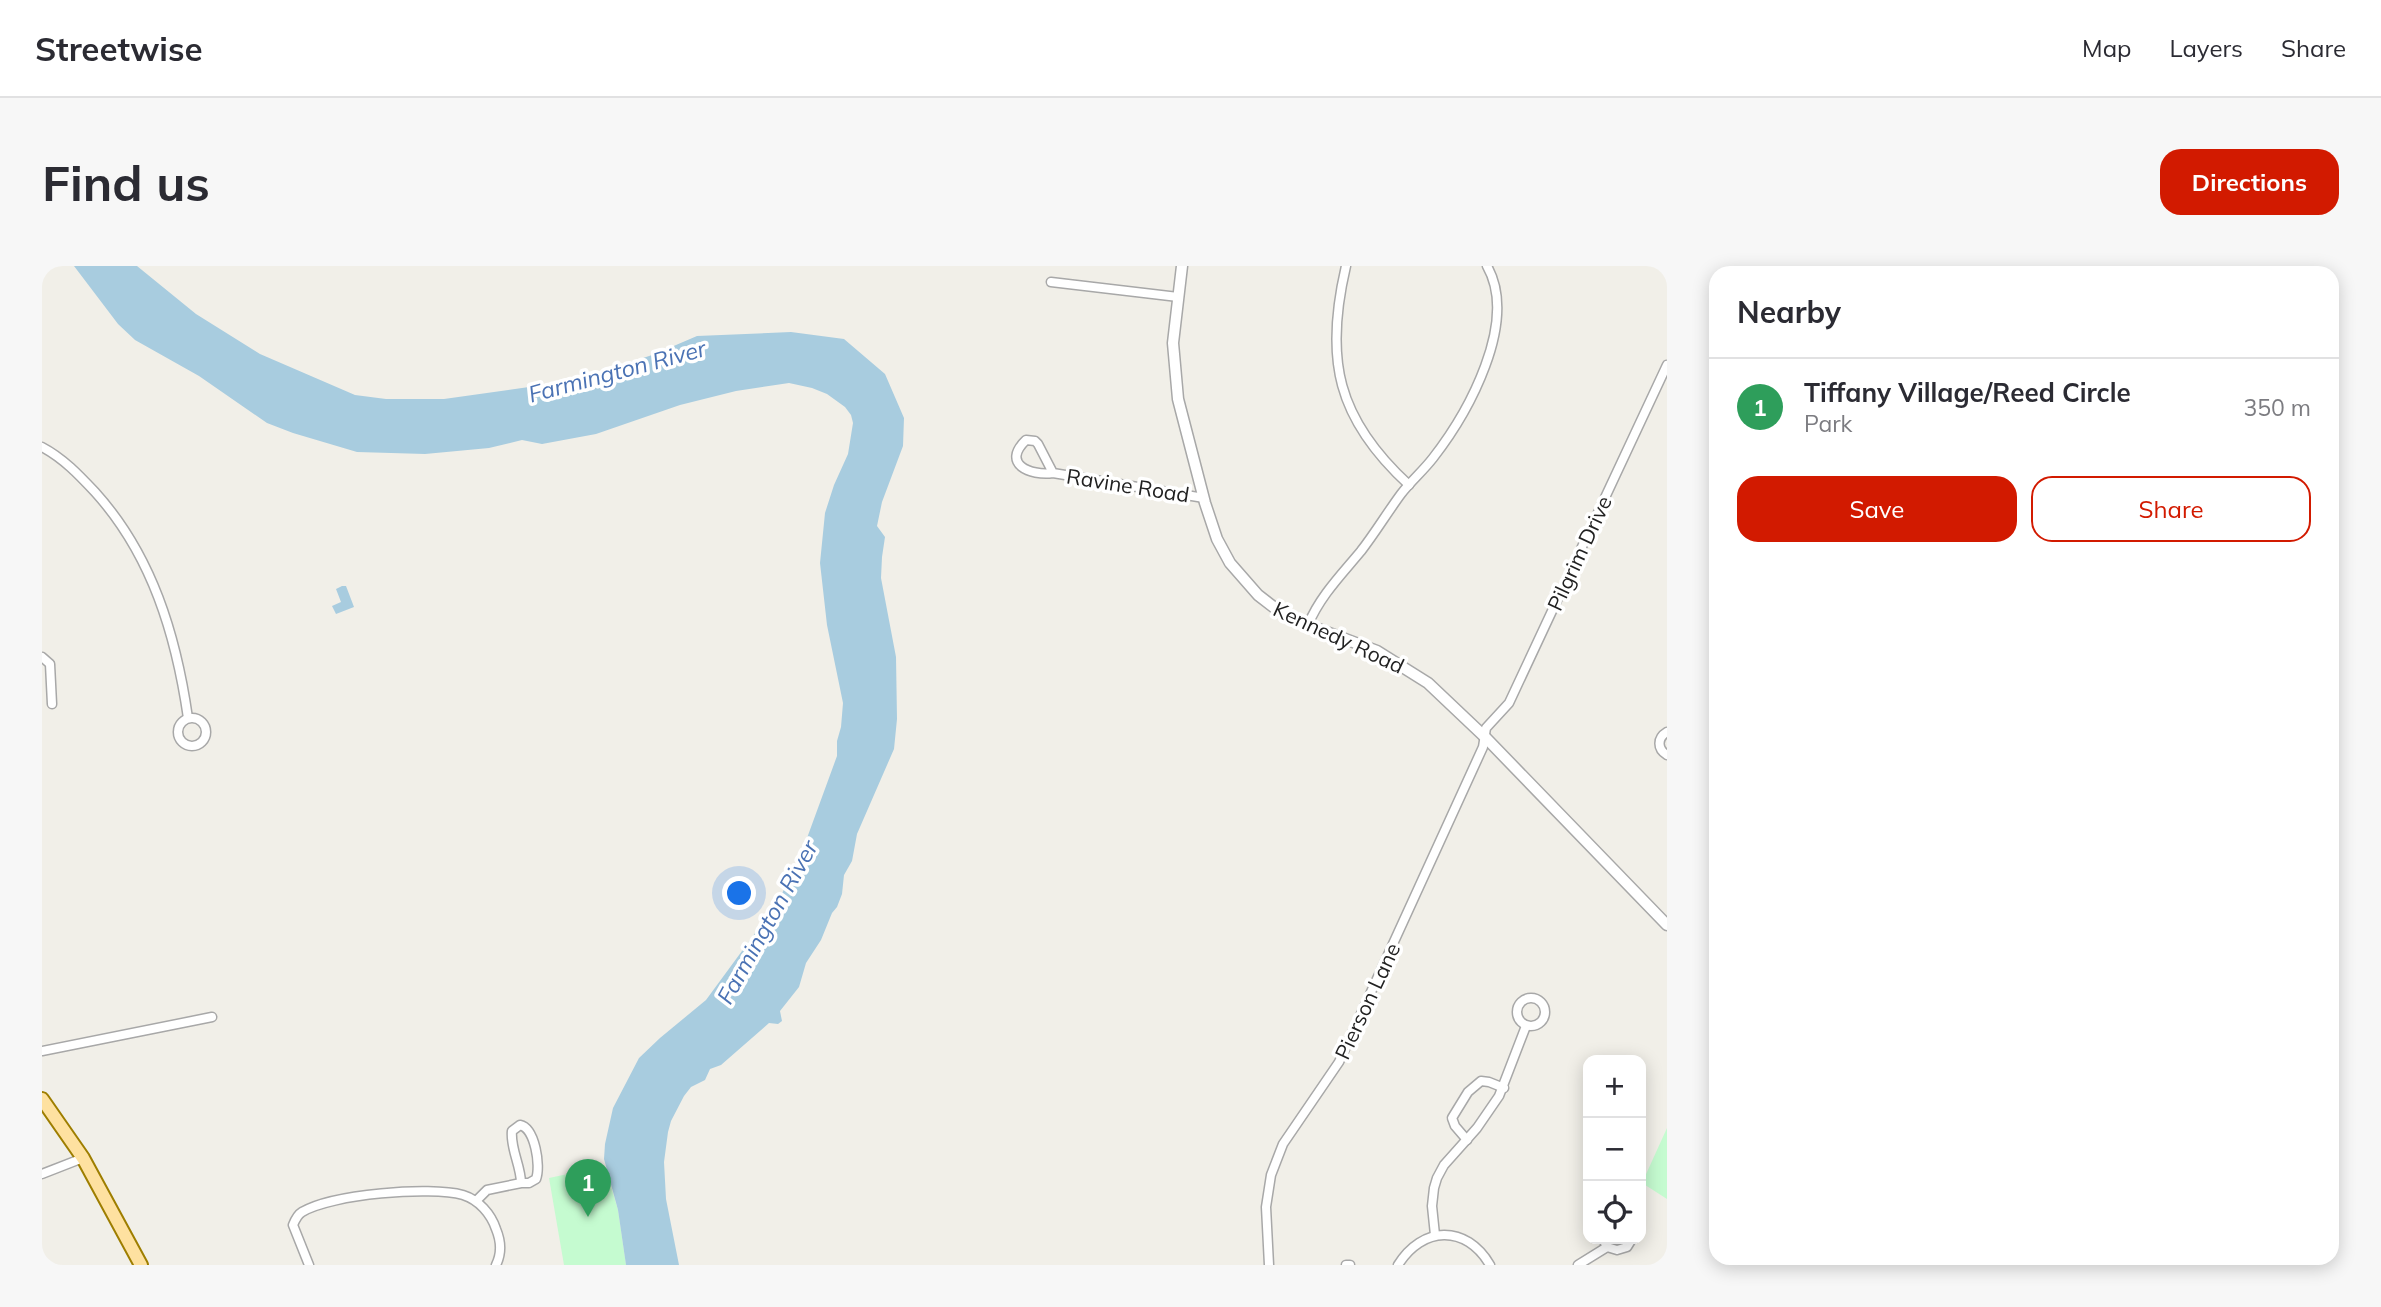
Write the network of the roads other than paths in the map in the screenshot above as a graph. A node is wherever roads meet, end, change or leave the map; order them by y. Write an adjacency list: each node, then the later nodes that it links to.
1 (1182, 266): 5 (street, Kennedy Road)
2 (1346, 266): 9 (street)
3 (1487, 266): 9 (street)
4 (1051, 282): 5 (street)
5 (1178, 297): 10 (street, Kennedy Road)
6 (1667, 365): 16 (street, Pilgrim Drive)
7 (42, 447): 14 (street)
8 (1053, 473): 8 (street, Ravine Road); 10 (street, Ravine Road)
9 (1409, 485): 11 (street)
10 (1204, 498): 11 (street, Kennedy Road)
11 (1308, 625): 16 (street, Kennedy Road)
12 (42, 656): 13 (street)
13 (52, 704)
14 (188, 718)
15 (1667, 732): 17 (street)
16 (1485, 737): 18 (street, Kennedy Road); 36 (street, Pierson Lane)
17 (1667, 755)
18 (1667, 925)
19 (212, 1017): 21 (street)
20 (1526, 1026): 22 (street)
21 (42, 1051)
22 (1504, 1088): 24 (street); 24 (street)
23 (42, 1099): 25 (main road)
24 (1467, 1140): 29 (street)
25 (83, 1158): 26 (street); 33 (main road)
26 (42, 1174)
27 (521, 1183): 27 (street); 28 (street)
28 (476, 1201): 34 (street); 35 (street)
29 (1435, 1235): 37 (street); 38 (street)
30 (1604, 1244): 39 (street)
31 (1607, 1244): 32 (street)
32 (1628, 1244)
33 (141, 1265)
34 (309, 1265)
35 (496, 1265)
36 (1269, 1265)
37 (1398, 1265)
38 (1490, 1265)
39 (1578, 1265)

